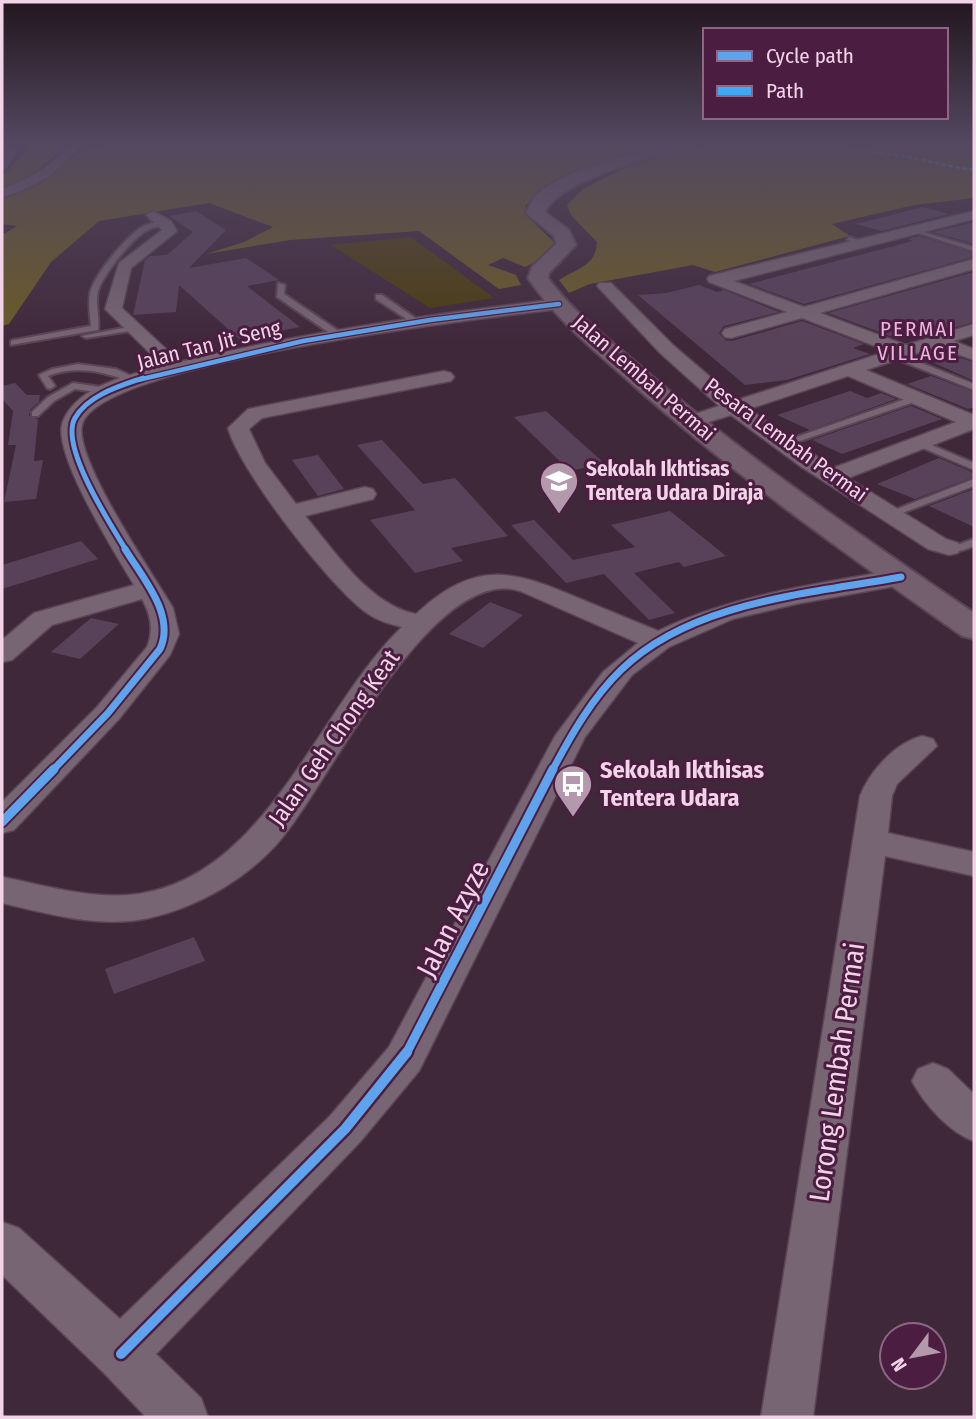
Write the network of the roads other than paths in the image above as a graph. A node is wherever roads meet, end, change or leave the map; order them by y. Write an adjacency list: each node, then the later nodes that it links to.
1 (537, 209): 12 (main road, Jalan Lembah Permai)
2 (974, 215): 4 (street)
3 (159, 219): 15 (street); 20 (lane)
4 (914, 230): 5 (lane); 8 (street)
5 (974, 249)
6 (974, 264): 13 (street)
7 (698, 273): 8 (street)
8 (718, 280): 13 (street)
9 (281, 285): 18 (lane)
10 (606, 286): 32 (street, Pesara Lembah Permai)
11 (379, 297): 14 (lane)
12 (559, 304): 14 (street, Jalan Tan Jit Seng); 34 (main road, Jalan Lembah Permai)
13 (803, 313): 17 (street); 22 (street)
14 (417, 322): 18 (street, Jalan Tan Jit Seng)
15 (133, 328): 21 (lane); 24 (street)
16 (974, 328): 19 (street)
17 (731, 333)
18 (337, 334): 24 (street, Jalan Tan Jit Seng)
19 (936, 341): 22 (street); 23 (street)
20 (14, 343)
21 (2, 351)
22 (899, 353): 25 (street); 29 (lane)
23 (974, 355)
24 (177, 369): 27 (street, Jalan Tan Jit Seng)
25 (849, 370): 31 (street); 32 (street)
26 (444, 377): 42 (street)
27 (136, 380): 28 (lane); 30 (street, Jalan Tan Jit Seng)
28 (50, 386)
29 (974, 387)
30 (108, 391): 33 (lane); 47 (street, Jalan Tan Jit Seng)
31 (917, 398): 35 (street); 36 (lane)
32 (734, 408): 34 (street); 36 (street, Pesara Lembah Permai)
33 (35, 414)
34 (690, 422): 46 (main road, Jalan Lembah Permai)
35 (974, 422): 37 (street)
36 (784, 443): 39 (street, Pesara Lembah Permai)
37 (920, 443): 38 (lane); 39 (street)
38 (974, 467)
39 (832, 476): 43 (street, Pesara Lembah Permai)
40 (974, 482): 43 (lane)
41 (365, 494): 42 (street)
42 (291, 512): 48 (street)
43 (890, 514): 45 (street, Pesara Lembah Permai)
44 (974, 542): 45 (lane)
45 (949, 548)
46 (901, 578): 49 (main road, Jalan Lembah Permai); 50 (street, Jalan Azyze)
47 (149, 589): 51 (street); 53 (street, Jalan Tan Jit Seng)
48 (419, 623): 50 (street, Jalan Geh Chong Keat); 56 (street, Jalan Geh Chong Keat)
49 (974, 629)
50 (657, 641): 60 (street, Jalan Azyze)
51 (2, 654)
52 (922, 746): 54 (street, Lorong Lembah Permai)
53 (2, 822)
54 (870, 841): 55 (street); 62 (street, Lorong Lembah Permai)
55 (974, 864)
56 (2, 890)
57 (933, 1081): 58 (street)
58 (974, 1122)
59 (2, 1244): 60 (street)
60 (121, 1354): 61 (street)
61 (182, 1417)
62 (787, 1417)

